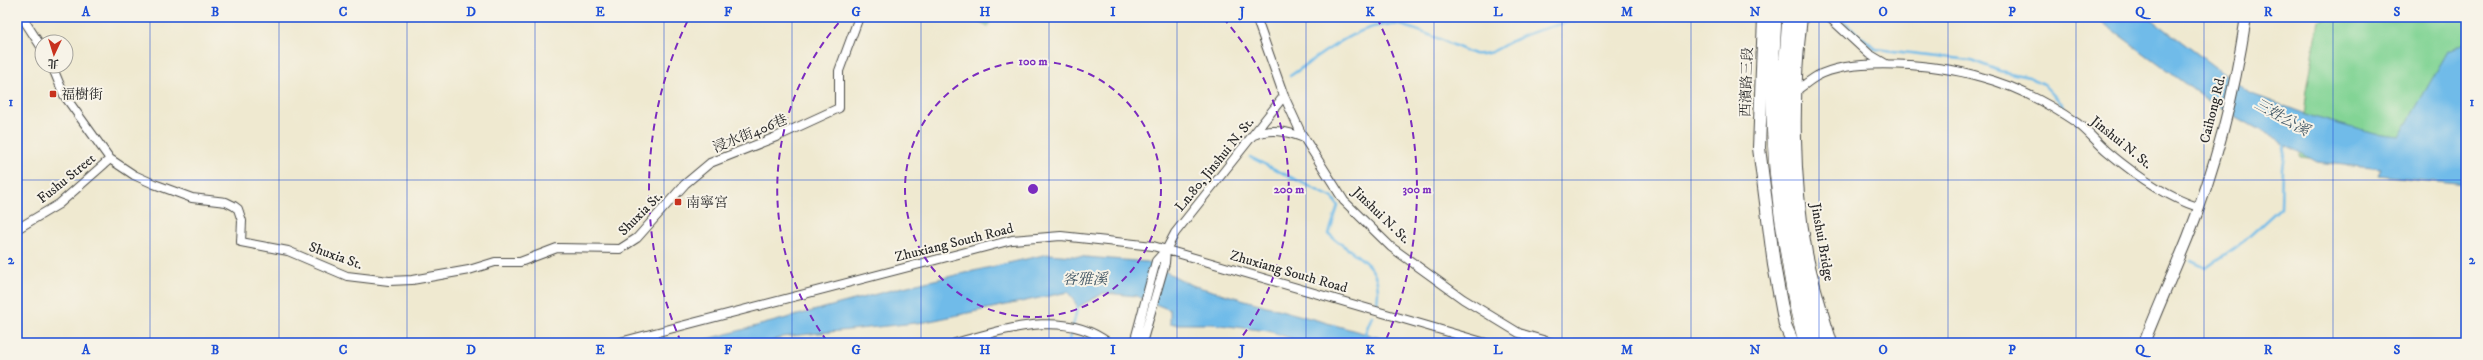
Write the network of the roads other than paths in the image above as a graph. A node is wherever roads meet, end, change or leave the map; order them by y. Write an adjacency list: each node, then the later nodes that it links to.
1 (22, 17): 10 (street)
2 (859, 17): 19 (street, 浸水街406巷)
3 (1256, 17): 14 (street, Jinshui N. St.)
4 (1764, 17): 30 (main road, 西濱路三段)
5 (1776, 17): 17 (highway)
6 (1789, 17): 17 (highway)
7 (1801, 17): 13 (main road)
8 (1829, 17): 11 (street, Jinshui N. St.)
9 (2246, 17): 20 (street, Caihong Rd.)
10 (34, 36)
11 (1887, 64): 13 (street, Jinshui N. St.); 20 (street, Jinshui N. St.)
12 (55, 74): 18 (street, Shuxia St.)
13 (1797, 90): 17 (main road)
14 (1284, 96): 15 (street, Ln.80, Jinshui N. St.); 16 (street, Jinshui N. St.)
15 (1254, 135): 16 (street); 22 (street, Ln.80, Jinshui N. St.)
16 (1304, 138): 29 (street, Jinshui N. St.)
17 (1784, 147): 31 (highway); 32 (highway, Jinshui Bridge); 33 (main road, Jinshui Bridge)
18 (110, 159): 19 (street, Shuxia St.); 21 (street, Fushu Street)
19 (678, 192)
20 (2198, 207): 34 (street)
21 (17, 229)
22 (1166, 250): 23 (street, Zhuxiang South Road); 26 (street); 27 (street); 28 (street, Zhuxiang South Road)
23 (616, 343)
24 (955, 343): 25 (street)
25 (1109, 343)
26 (1134, 343)
27 (1142, 343)
28 (1486, 343)
29 (1553, 343)
30 (1793, 343)
31 (1806, 343)
32 (1819, 343)
33 (1832, 343)
34 (2144, 343)

